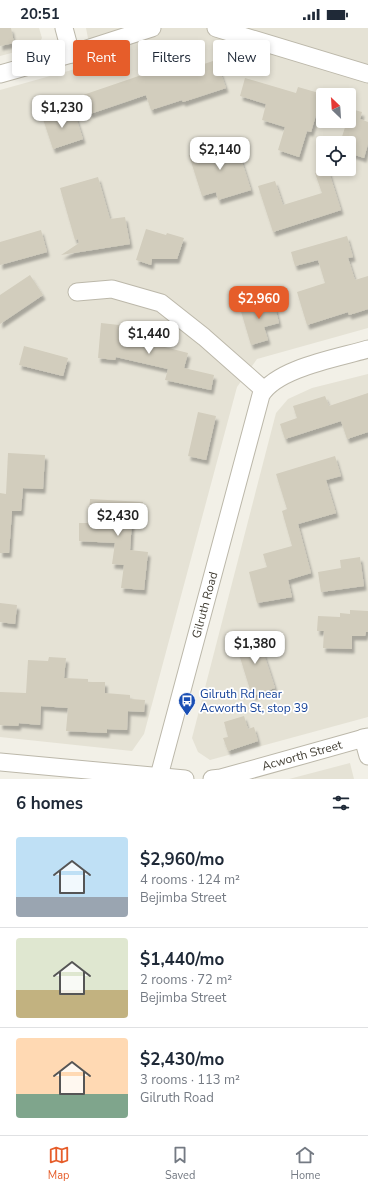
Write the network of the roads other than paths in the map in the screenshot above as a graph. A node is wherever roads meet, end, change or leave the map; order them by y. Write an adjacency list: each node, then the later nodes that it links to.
1 (64, 28): 4 (street)
2 (152, 28): 4 (street)
3 (216, 28): 6 (street)
4 (71, 54): 5 (street)
5 (0, 74)
6 (368, 74)
7 (77, 292): 9 (street)
8 (368, 349): 9 (street)
9 (264, 390): 13 (street, Gilruth Road)
10 (366, 737): 11 (street); 15 (street, Acworth Street)
11 (368, 756)
12 (0, 762): 13 (street)
13 (159, 776): 14 (street)
14 (185, 779)
15 (212, 779)

